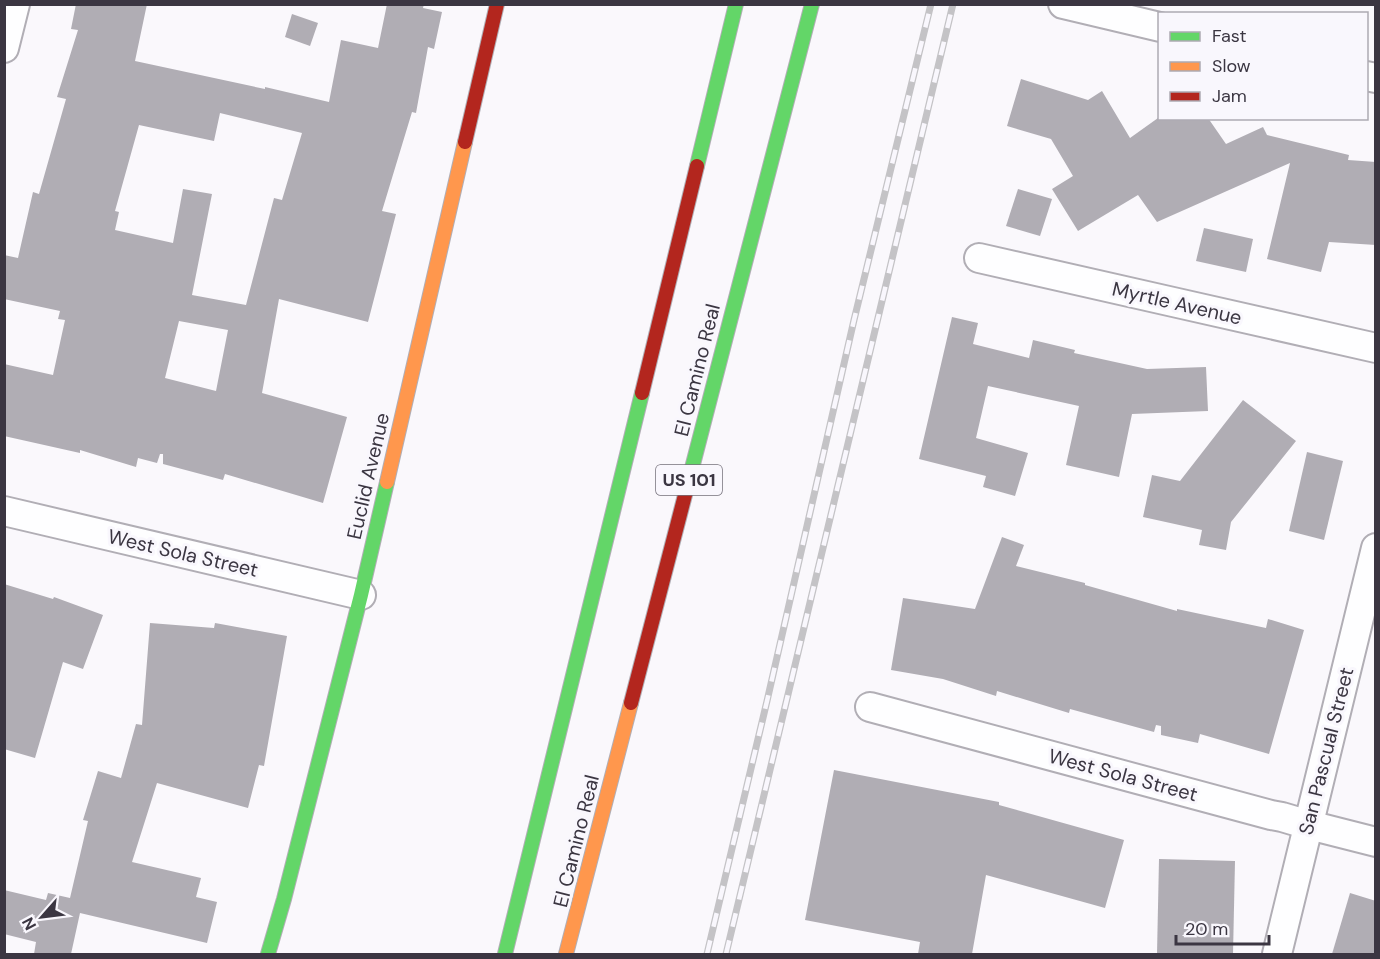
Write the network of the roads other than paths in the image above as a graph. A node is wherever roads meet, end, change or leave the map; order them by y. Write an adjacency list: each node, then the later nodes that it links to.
1 (15, 4): 7 (street)
2 (497, 4): 12 (main road, Euclid Avenue)
3 (736, 4): 17 (main road)
4 (812, 4): 18 (main road, El Camino Real / US 101)
5 (1063, 4): 6 (street)
6 (1158, 27)
7 (4, 48)
8 (979, 258): 9 (street, Myrtle Avenue)
9 (1376, 348)
10 (4, 511): 12 (street, West Sola Street)
11 (1376, 548): 14 (street, San Pascual Street)
12 (362, 596): 16 (main road, Euclid Avenue)
13 (870, 707): 14 (street, West Sola Street)
14 (1309, 825): 15 (street, West Sola Street); 19 (street, San Pascual Street)
15 (1376, 842)
16 (268, 954)
17 (505, 954)
18 (566, 954)
19 (1276, 954)

